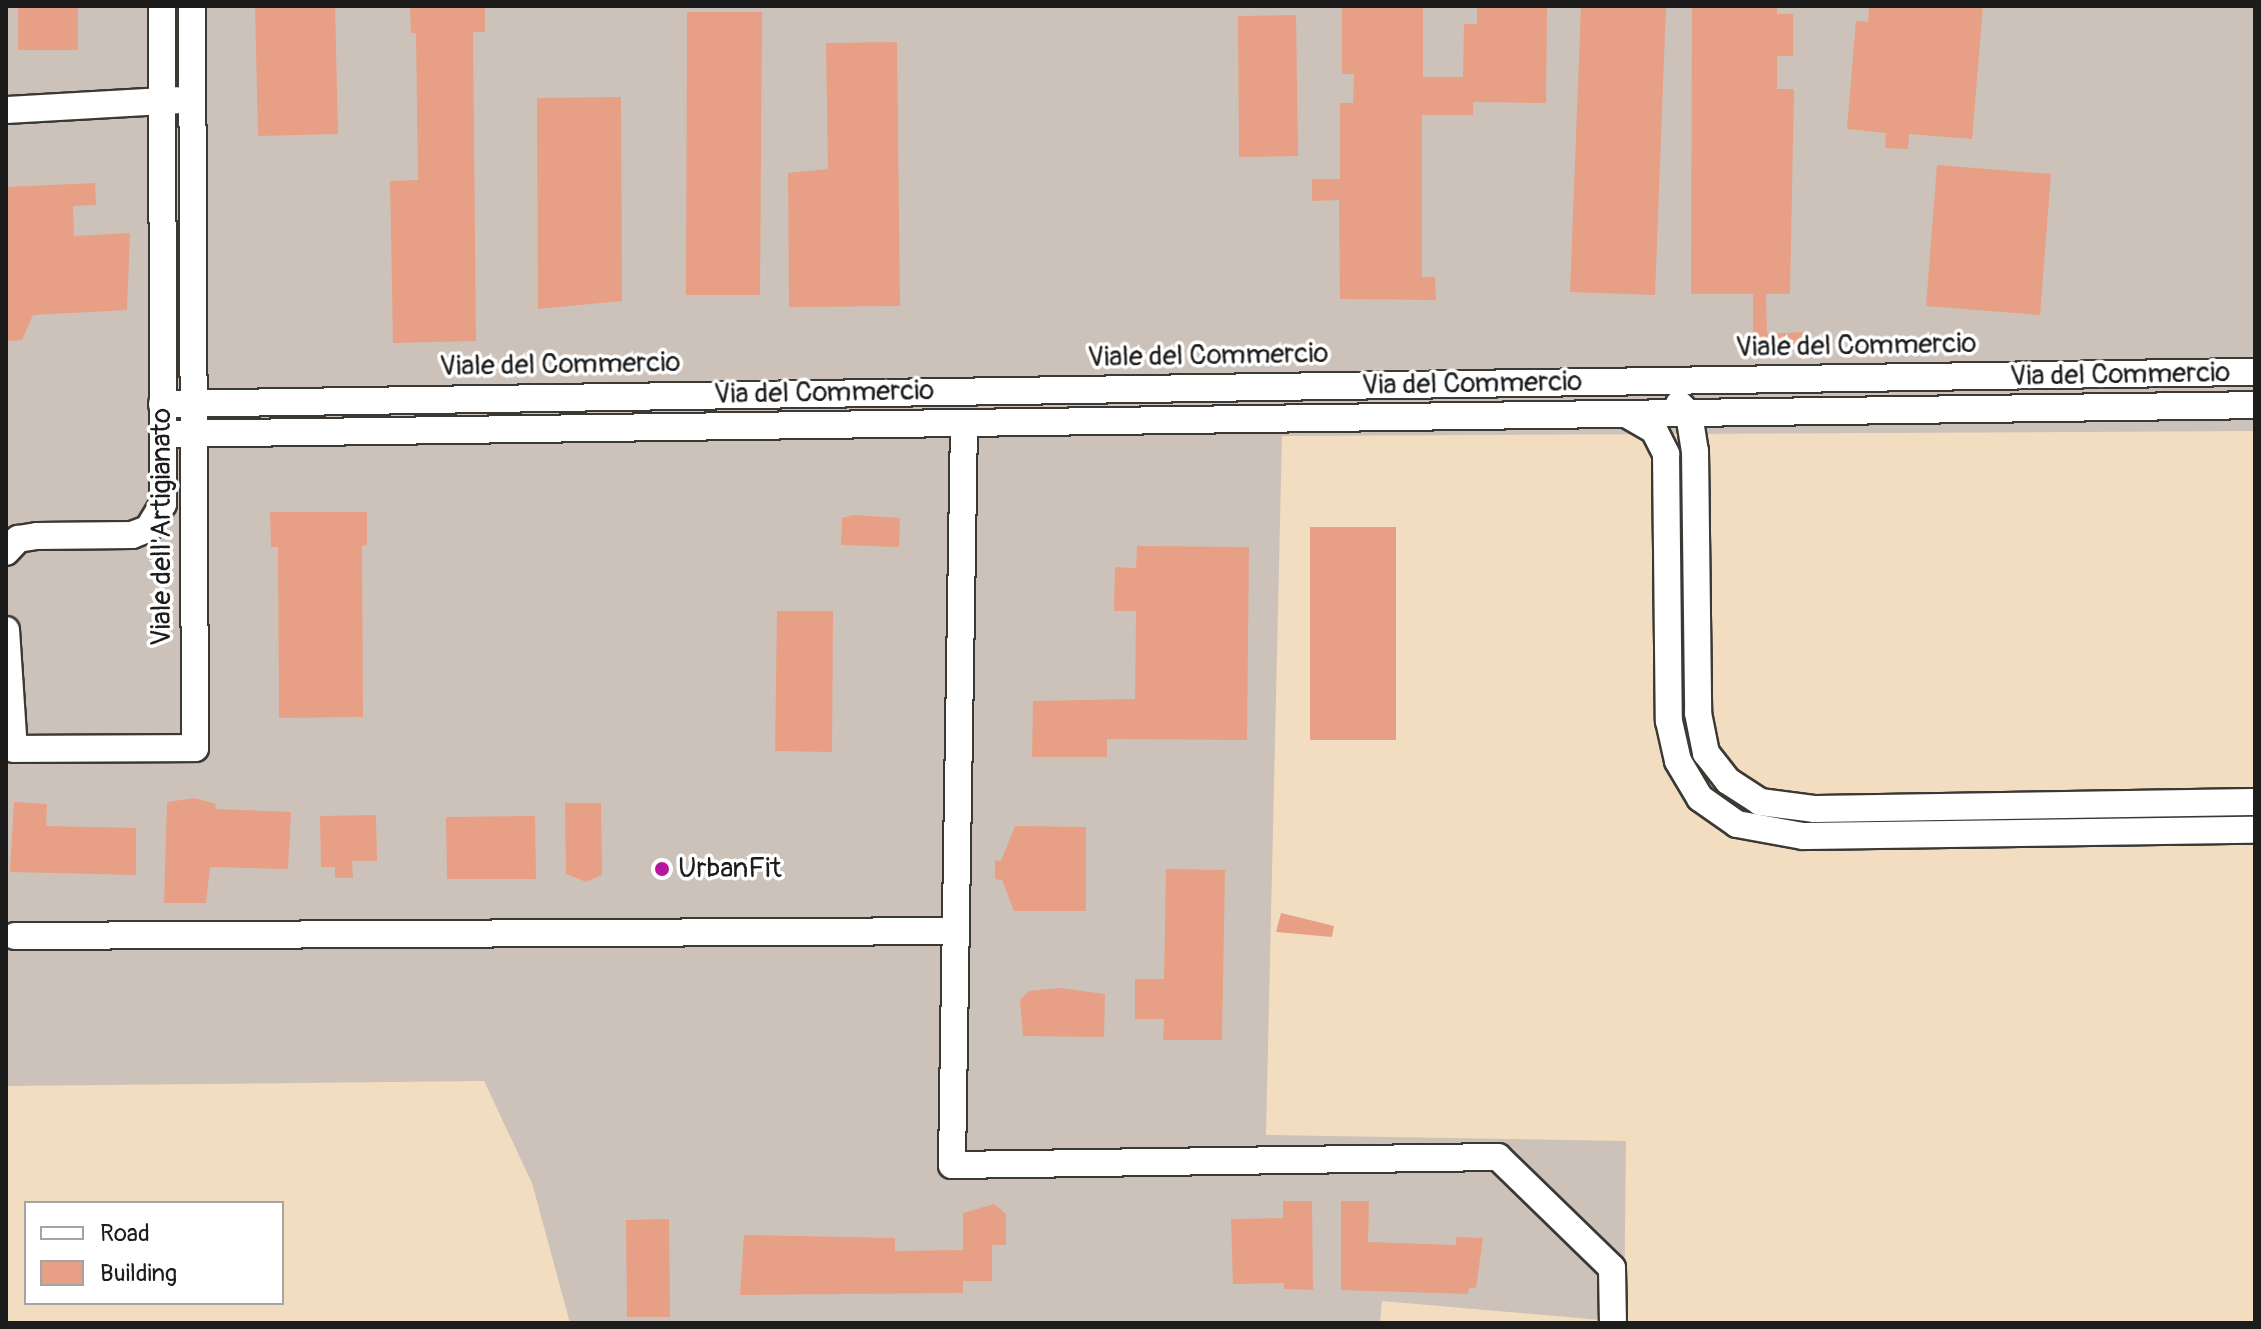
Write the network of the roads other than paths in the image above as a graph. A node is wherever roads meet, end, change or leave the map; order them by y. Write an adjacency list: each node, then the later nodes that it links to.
1 (162, 6): 4 (street, Viale dell'Artigianato)
2 (192, 6): 3 (street, Viale dell'Artigianato)
3 (193, 100): 4 (street); 8 (street, Viale dell'Artigianato)
4 (162, 101): 5 (street); 9 (street, Viale dell'Artigianato)
5 (6, 110)
6 (2255, 372): 7 (street, Viale del Commercio)
7 (1655, 381): 8 (street, Viale del Commercio); 12 (street)
8 (193, 403): 9 (street, Viale del Commercio); 15 (street, Viale dell'Artigianato)
9 (162, 404): 14 (street, Viale dell'Artigianato)
10 (2255, 405): 12 (street, Via del Commercio)
11 (1626, 414): 12 (street, Via del Commercio); 13 (street, Via del Commercio); 19 (street)
12 (1689, 414): 18 (street)
13 (964, 423): 15 (street, Via del Commercio); 20 (street)
14 (163, 434): 15 (street, Via del Commercio); 16 (street, Viale dell'Artigianato)
15 (194, 434): 17 (street, Viale dell'Artigianato)
16 (6, 552)
17 (6, 630)
18 (2255, 802)
19 (2255, 830)
20 (955, 931): 21 (street); 22 (street)
21 (15, 936)
22 (1613, 1323)

